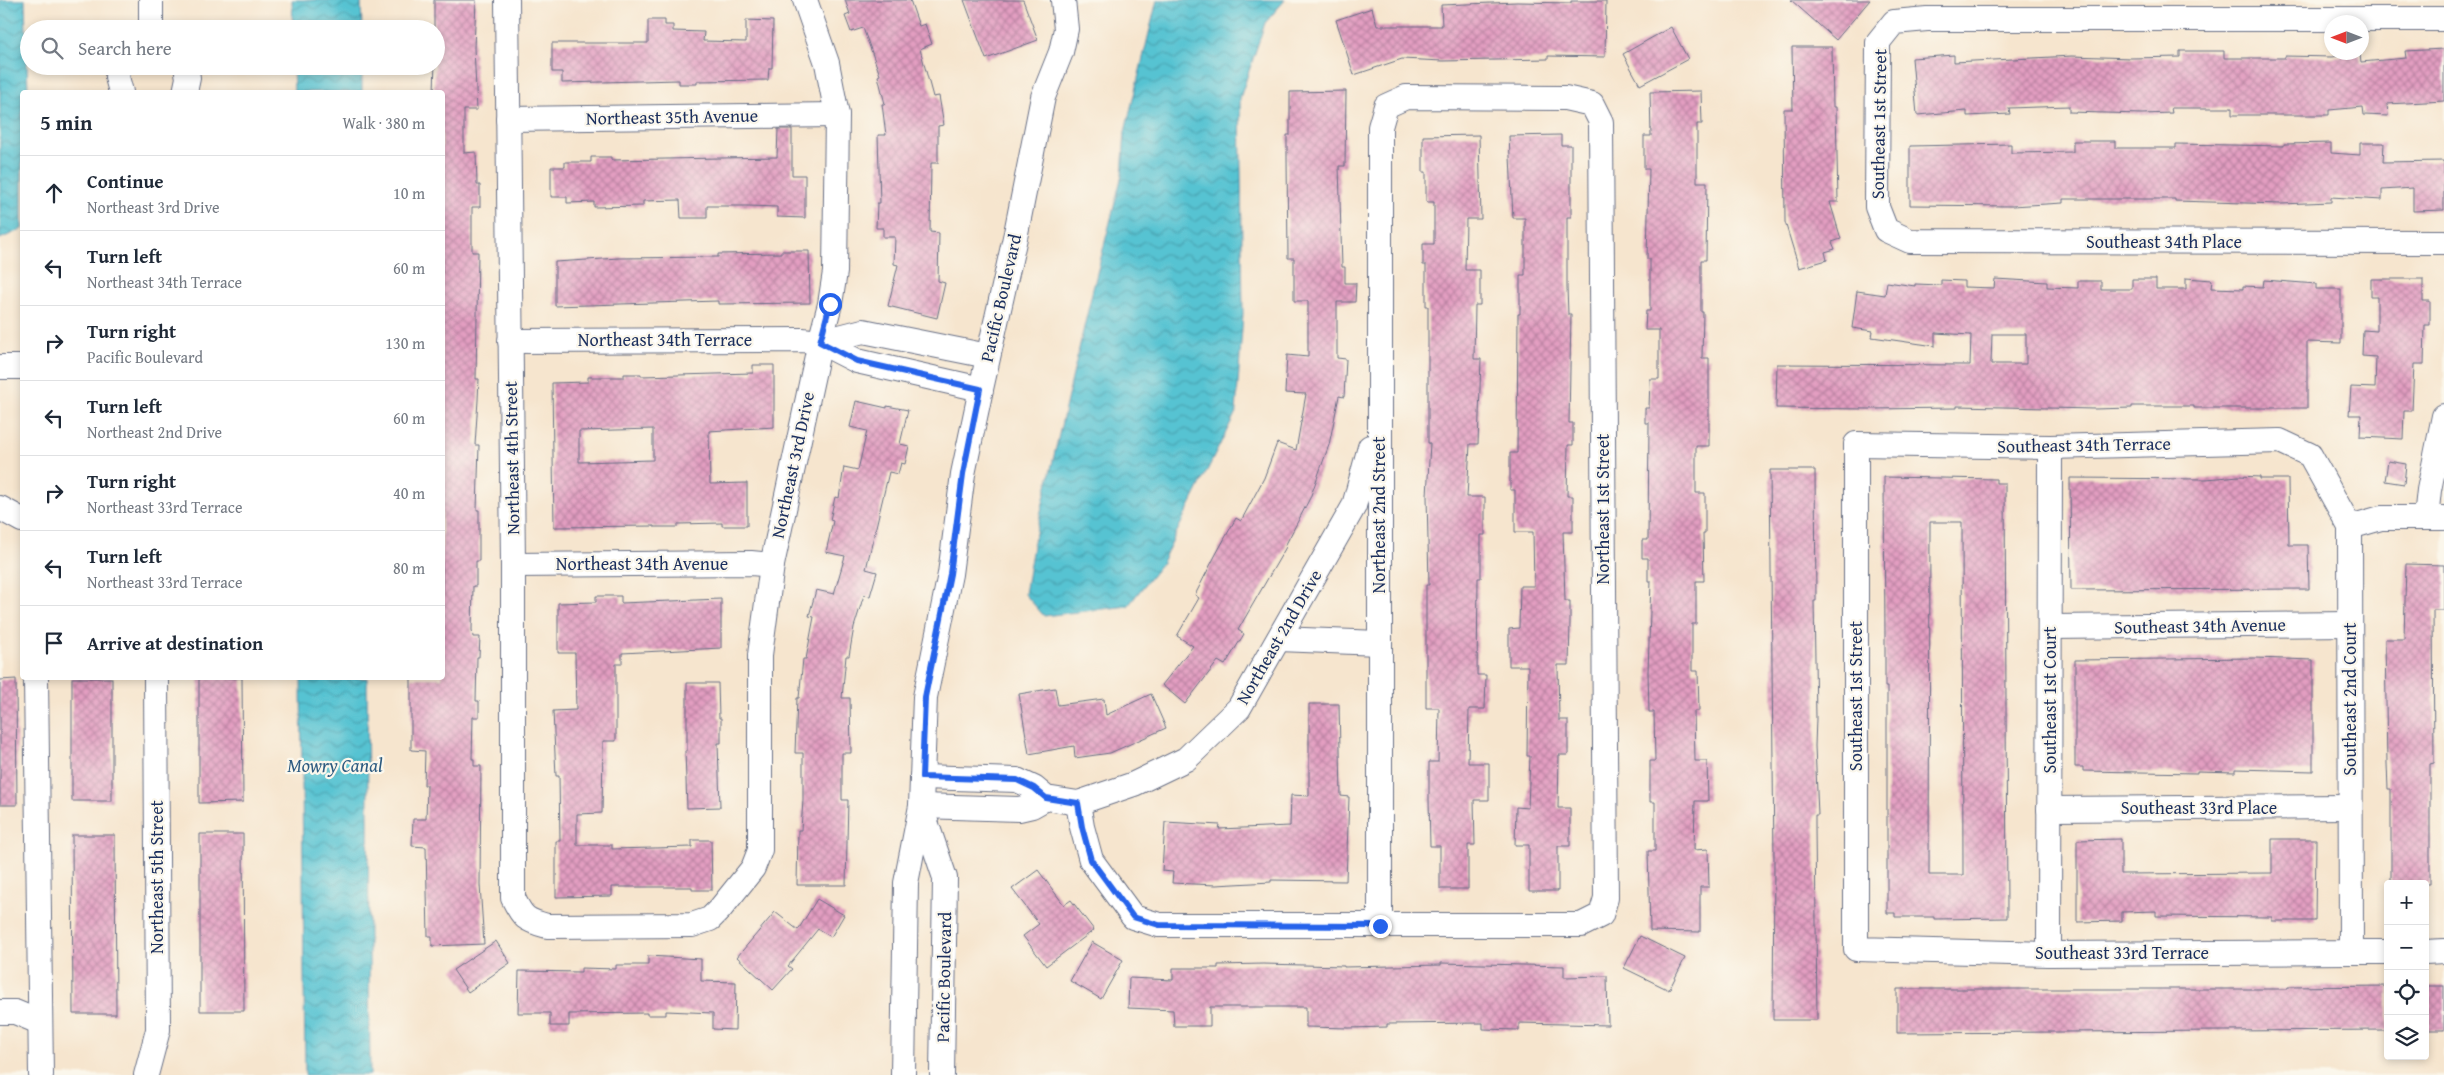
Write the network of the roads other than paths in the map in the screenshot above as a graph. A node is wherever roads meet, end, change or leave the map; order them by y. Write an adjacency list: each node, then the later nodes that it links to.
1 (151, 0): 6 (street)
2 (507, 0): 13 (street, Northeast 4th Street)
3 (805, 0): 12 (street, Northeast 3rd Drive)
4 (1063, 0): 18 (street, Pacific Boulevard)
5 (2444, 19): 14 (street, Southeast 1st Street)
6 (151, 20)
7 (117, 75): 9 (street)
8 (188, 75): 10 (street)
9 (120, 90)
10 (185, 90)
11 (1386, 106): 22 (street, Northeast 2nd Street); 48 (street, Northeast 1st Street)
12 (837, 115): 13 (street, Northeast 35th Avenue); 17 (street, Northeast 3rd Drive)
13 (508, 119): 16 (street, Northeast 4th Street)
14 (1886, 230): 15 (street, Southeast 34th Place)
15 (2444, 242)
16 (510, 341): 17 (street, Northeast 34th Terrace); 31 (street, Northeast 4th Street)
17 (820, 342): 18 (street, Northeast 34th Terrace); 21 (street, Northeast 34th Terrace); 32 (street, Northeast 3rd Drive)
18 (988, 356): 21 (street, Pacific Boulevard)
19 (0, 367): 20 (street)
20 (20, 367)
21 (980, 389): 39 (street, Pacific Boulevard)
22 (1379, 416): 35 (street, Northeast 2nd Drive); 36 (street, Northeast 2nd Street)
23 (2444, 416): 28 (street)
24 (1856, 444): 25 (street, Southeast 34th Terrace); 49 (street, Southeast 1st Street)
25 (2050, 447): 26 (street, Southeast 34th Terrace); 34 (street, Southeast 1st Court)
26 (2310, 455): 30 (street, Southeast 2nd Court)
27 (0, 508): 29 (street)
28 (2435, 518): 30 (street)
29 (20, 519)
30 (2350, 527): 33 (street, Southeast 2nd Court)
31 (513, 565): 32 (street, Northeast 34th Avenue); 47 (street, Northeast 4th Street)
32 (772, 565): 47 (street, Northeast 3rd Drive)
33 (2350, 624): 34 (street, Southeast 34th Avenue); 43 (street, Southeast 2nd Court)
34 (2050, 627): 44 (street, Southeast 1st Court)
35 (1279, 639): 36 (street); 41 (street, Northeast 2nd Drive)
36 (1379, 643): 48 (street, Northeast 2nd Street)
37 (36, 680): 56 (street)
38 (156, 680): 58 (street, Northeast 5th Street)
39 (922, 777): 40 (street, Northeast 2nd Drive); 42 (street, Pacific Boulevard)
40 (1046, 798): 41 (street, Northeast 2nd Drive); 42 (street)
41 (1078, 803): 48 (street)
42 (921, 806): 45 (street, Pacific Boulevard); 46 (street, Pacific Boulevard)
43 (2349, 807): 44 (street, Southeast 33rd Place); 51 (street, Southeast 2nd Court)
44 (2050, 809): 54 (street, Southeast 1st Court)
45 (945, 878): 46 (street); 60 (street, Pacific Boulevard)
46 (906, 883): 59 (street, Pacific Boulevard)
47 (710, 919)
48 (1380, 926)
49 (1856, 949): 54 (street, Southeast 33rd Terrace)
50 (2444, 951): 53 (street)
51 (2351, 952): 52 (street, Southeast 33rd Terrace); 54 (street, Southeast 33rd Terrace)
52 (2384, 952)
53 (2429, 952)
54 (2049, 954)
55 (0, 1012): 56 (street)
56 (39, 1022): 57 (street)
57 (41, 1075)
58 (146, 1075)
59 (903, 1075)
60 (942, 1075)

